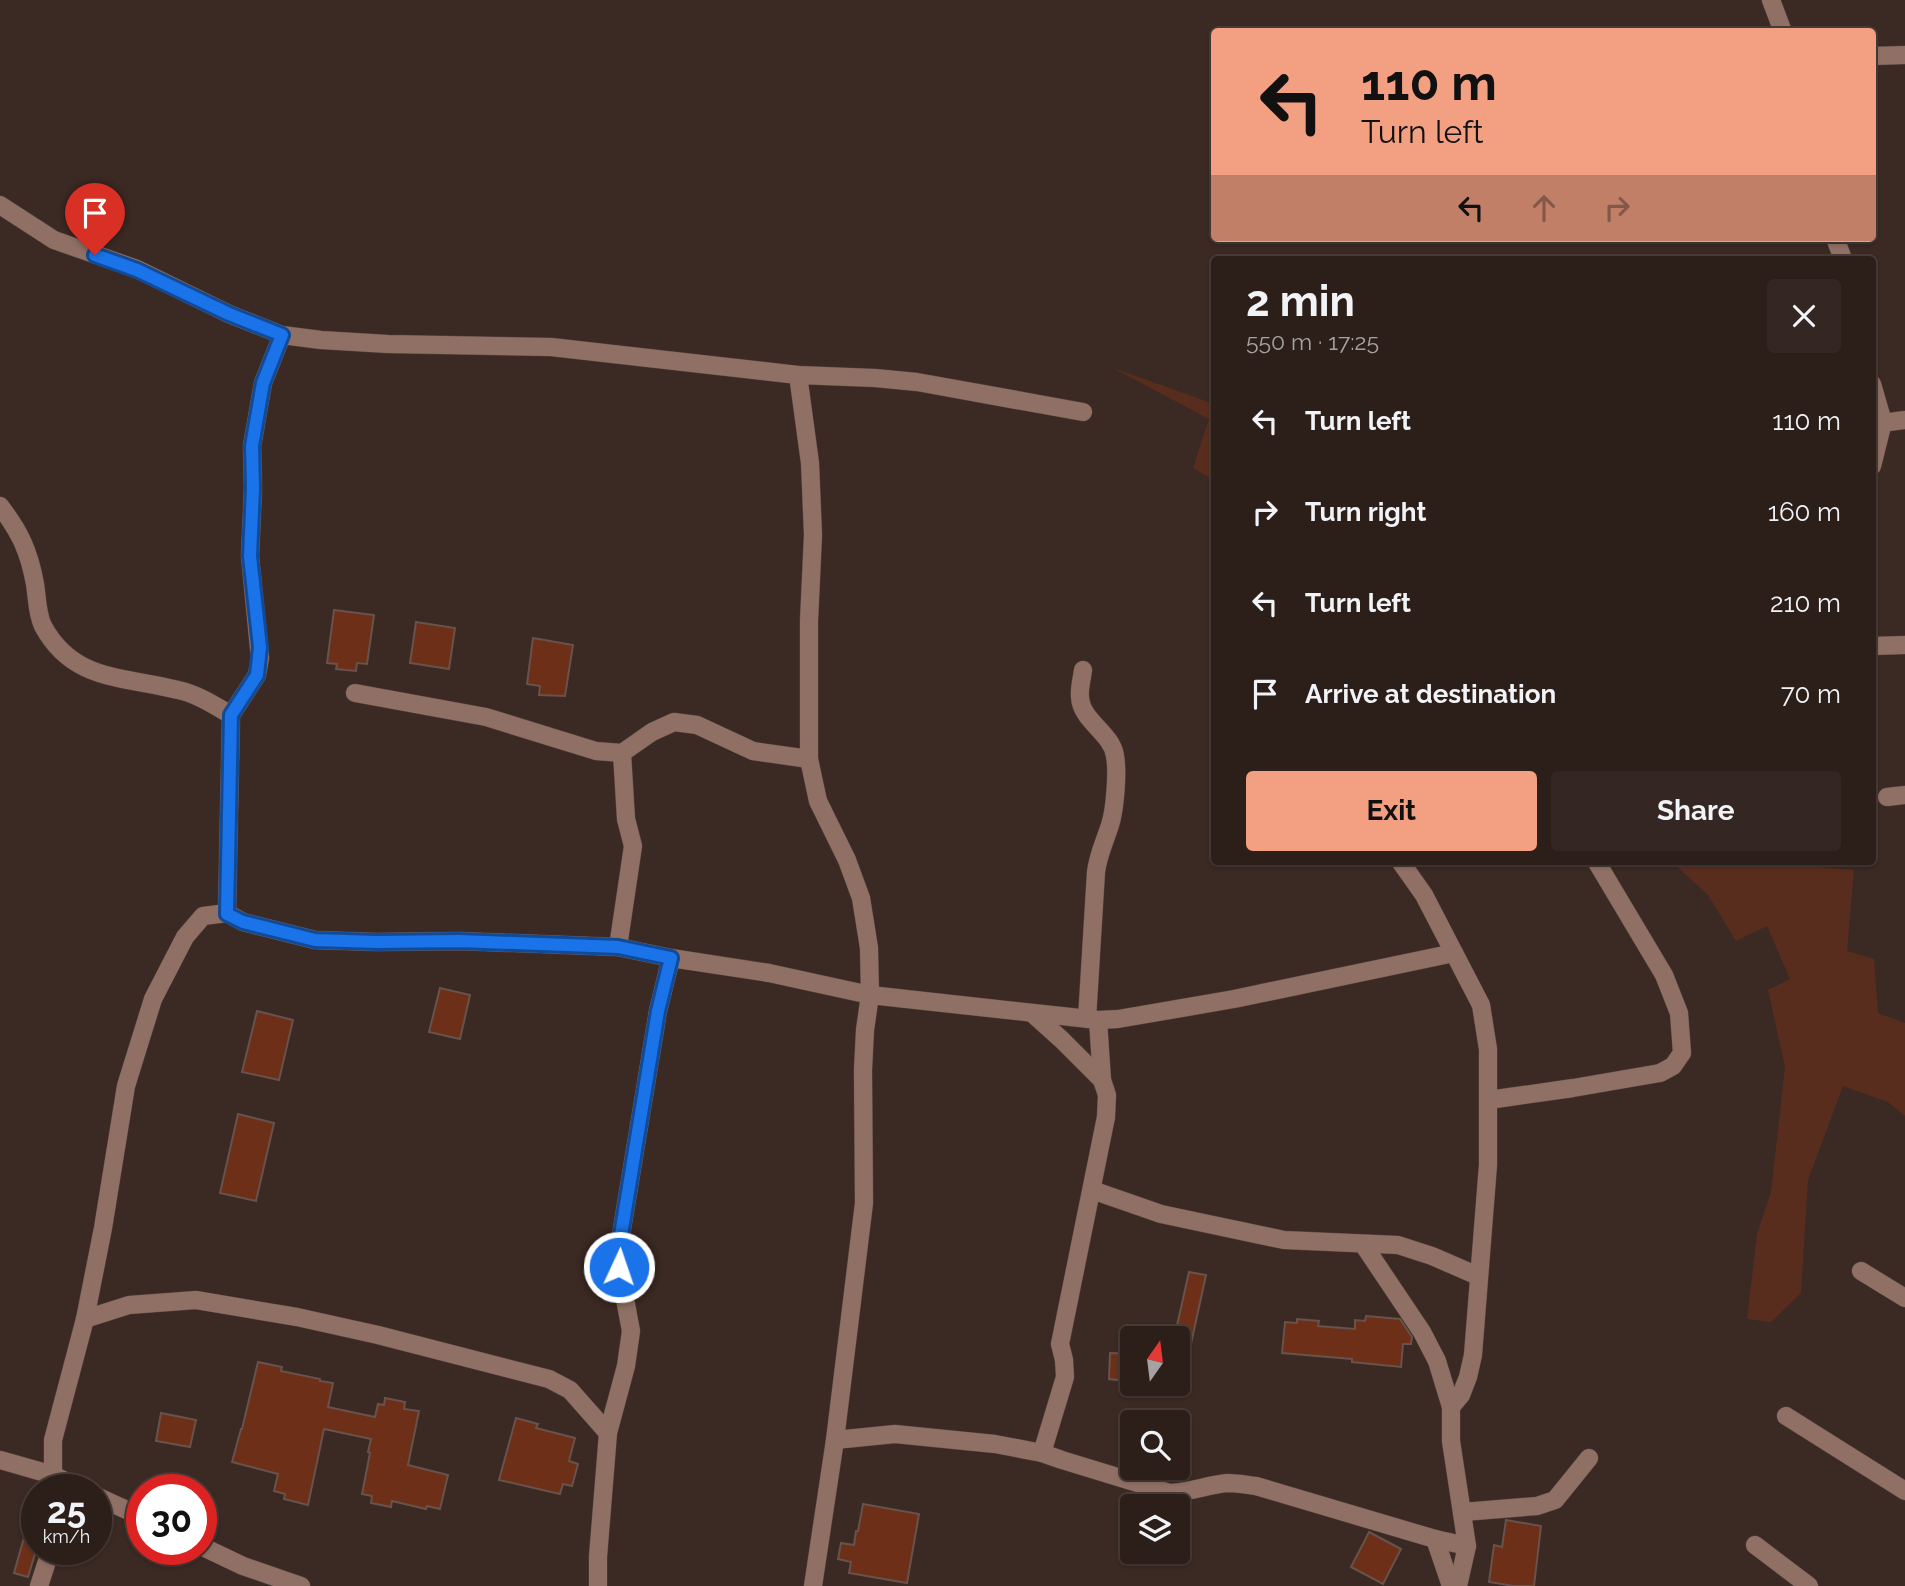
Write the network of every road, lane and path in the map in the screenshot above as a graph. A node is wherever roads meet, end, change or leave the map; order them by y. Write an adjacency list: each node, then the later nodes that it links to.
1 (1770, 0): 2 (street)
2 (1781, 28)
3 (1905, 55): 4 (street)
4 (1876, 56)
5 (0, 205): 6 (street)
6 (282, 335): 7 (street); 16 (street)
7 (798, 375): 8 (street); 18 (street)
8 (1083, 412)
9 (1905, 420): 10 (street)
10 (1878, 423)
11 (0, 506): 16 (street)
12 (1905, 645): 13 (street)
13 (1876, 646)
14 (1083, 670): 27 (street)
15 (355, 693): 17 (street)
16 (231, 715): 21 (street)
17 (622, 753): 18 (street); 22 (street)
18 (809, 759): 25 (street)
19 (1403, 865): 23 (street)
20 (1598, 865): 29 (street)
21 (227, 914): 22 (street); 35 (street)
22 (618, 947): 24 (street)
23 (1454, 953): 27 (street); 29 (street)
24 (671, 958): 25 (street); 38 (street)
25 (870, 995): 26 (street); 39 (street)
26 (1032, 1013): 27 (street); 28 (street)
27 (1093, 1020): 28 (street)
28 (1102, 1080): 30 (street)
29 (1489, 1100): 33 (street)
30 (1092, 1190): 31 (street); 40 (street)
31 (1363, 1244): 33 (street); 36 (street)
32 (1861, 1271): 34 (street)
33 (1478, 1276): 36 (street)
34 (1905, 1298)
35 (85, 1319): 38 (street); 44 (street)
36 (1451, 1407): 46 (street)
37 (1786, 1416): 45 (street)
38 (608, 1433): 54 (street)
39 (835, 1440): 40 (street); 55 (street)
40 (1042, 1453): 47 (street)
41 (1589, 1458): 46 (street)
42 (0, 1460): 43 (street)
43 (49, 1474)
44 (53, 1474)
45 (1905, 1491)
46 (1463, 1512): 49 (street)
47 (1434, 1539): 49 (street); 56 (street)
48 (1755, 1545): 58 (street)
49 (1467, 1546): 57 (street)
50 (217, 1554): 53 (street)
51 (46, 1565): 52 (street)
52 (39, 1586)
53 (301, 1586)
54 (598, 1586)
55 (813, 1586)
56 (1451, 1586)
57 (1458, 1586)
58 (1809, 1586)

